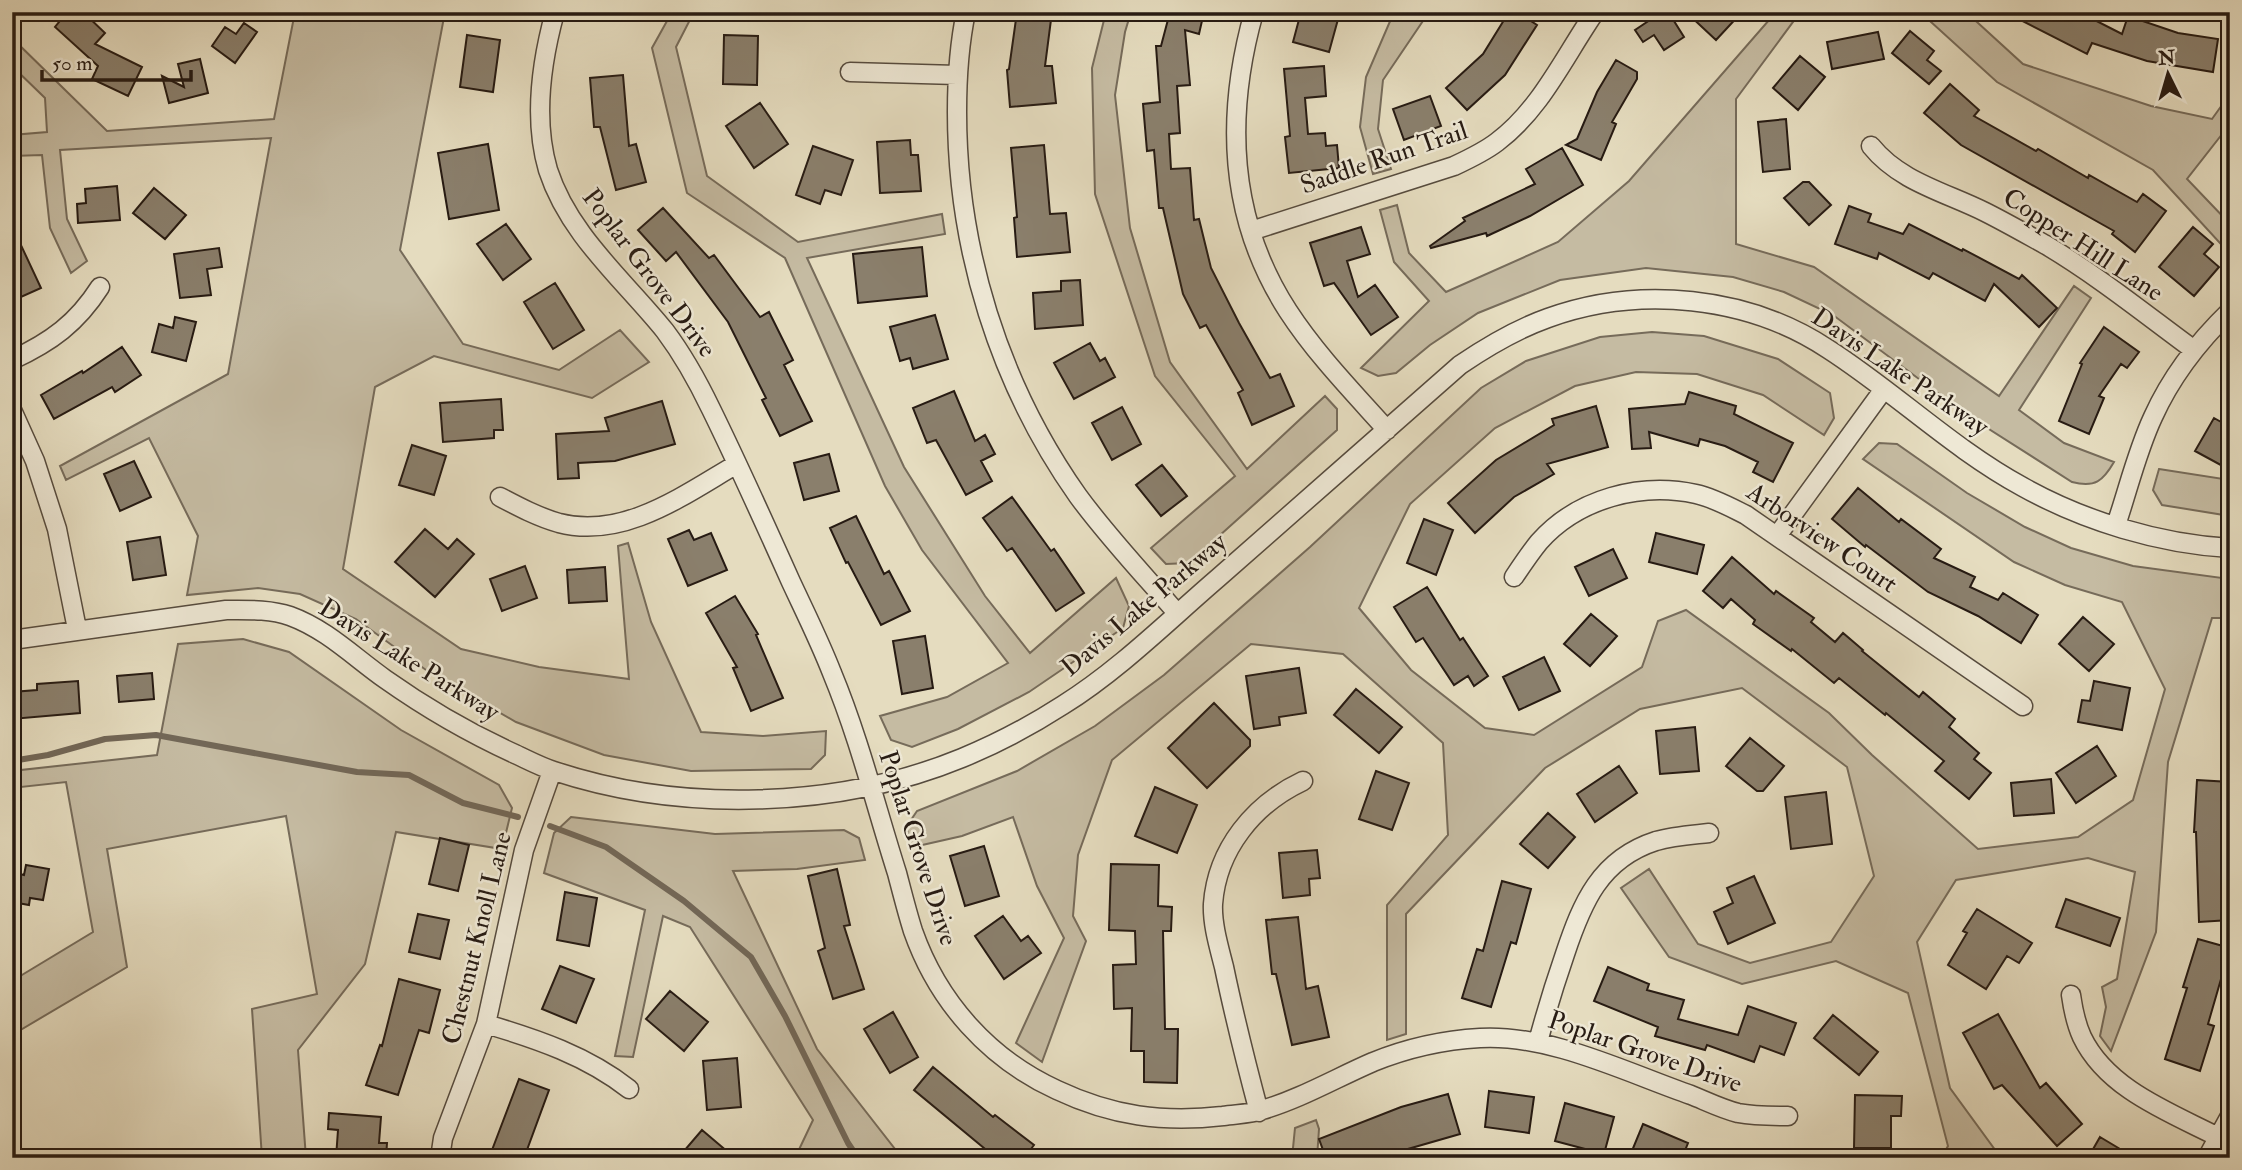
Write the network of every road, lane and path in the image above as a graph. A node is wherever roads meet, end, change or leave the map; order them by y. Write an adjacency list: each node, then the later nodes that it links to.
1 (555, 12): 16 (street, Poplar Grove Drive)
2 (966, 12): 6 (street)
3 (1254, 12): 8 (street)
4 (1595, 12): 8 (street, Saddle Run Trail)
5 (850, 72): 6 (street)
6 (957, 75): 22 (street)
7 (1871, 146): 11 (street, Copper Hill Lane)
8 (1251, 231): 15 (street)
9 (100, 287): 12 (street)
10 (2230, 311): 11 (street)
11 (2194, 350): 18 (street)
12 (12, 360)
13 (1884, 389): 15 (street, Davis Lake Parkway); 18 (street, Davis Lake Parkway); 19 (street)
14 (12, 410): 23 (street)
15 (1387, 430): 22 (street, Davis Lake Parkway)
16 (737, 464): 17 (street); 28 (street, Poplar Grove Drive)
17 (500, 498)
18 (2116, 525): 20 (street, Davis Lake Parkway)
19 (1777, 536): 21 (street, Arborview Court); 25 (street, Arborview Court)
20 (2230, 548)
21 (1514, 577)
22 (1177, 613): 28 (street, Davis Lake Parkway)
23 (77, 629): 24 (street, Davis Lake Parkway); 26 (street, Davis Lake Parkway)
24 (12, 640)
25 (2023, 706)
26 (552, 771): 28 (street, Davis Lake Parkway); 31 (street, Chestnut Knoll Lane)
27 (1303, 780): 34 (street)
28 (869, 786): 34 (street, Poplar Grove Drive)
29 (1709, 833): 32 (street)
30 (2071, 995): 37 (street)
31 (486, 1024): 33 (street); 38 (street, Chestnut Knoll Lane)
32 (1538, 1042): 34 (street, Poplar Grove Drive); 35 (street, Poplar Grove Drive)
33 (629, 1089)
34 (1259, 1112)
35 (1788, 1116)
36 (2230, 1116): 37 (street)
37 (2218, 1137): 39 (street)
38 (440, 1158)
39 (2207, 1158)

